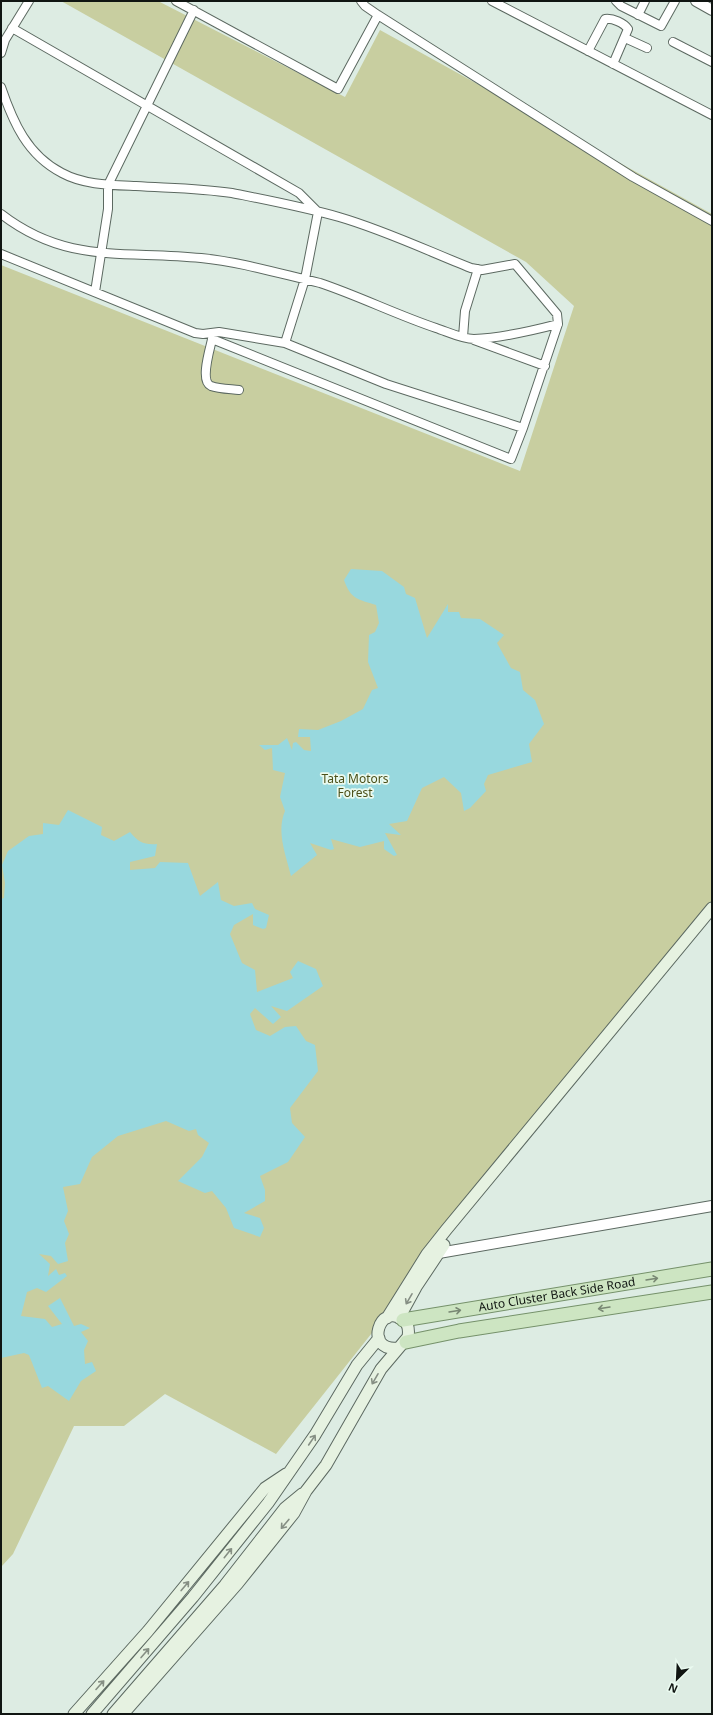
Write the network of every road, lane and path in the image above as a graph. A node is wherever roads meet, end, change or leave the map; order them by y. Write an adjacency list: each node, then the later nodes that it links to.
1 (29, 1): 13 (street)
2 (176, 1): 9 (street)
3 (361, 1): 11 (street)
4 (492, 1): 17 (street)
5 (616, 1): 12 (street)
6 (645, 1): 12 (street)
7 (675, 1): 12 (street)
8 (696, 1): 10 (street)
9 (194, 10): 11 (street); 22 (street)
10 (712, 10)
11 (378, 15): 27 (street)
12 (638, 15)
13 (12, 28): 18 (street); 22 (street)
14 (625, 38): 16 (street); 17 (street); 20 (street)
15 (673, 42): 19 (street)
16 (647, 48)
17 (588, 51): 20 (street)
18 (1, 53)
19 (712, 62)
20 (613, 64): 23 (street)
21 (1, 87): 24 (street)
22 (147, 106): 24 (street); 25 (street)
23 (712, 115)
24 (108, 185): 25 (street); 28 (street)
25 (318, 212): 30 (street); 31 (street)
26 (1, 214): 28 (street)
27 (712, 221)
28 (102, 253): 31 (street); 32 (street)
29 (1, 254): 32 (street)
30 (478, 269): 33 (street); 35 (street)
31 (305, 280): 35 (street); 37 (street)
32 (95, 292): 34 (street)
33 (558, 324): 36 (street); 38 (street)
34 (212, 336): 37 (street); 39 (street); 40 (street)
35 (463, 337): 36 (street)
36 (473, 339): 38 (street)
37 (285, 343): 40 (street)
38 (545, 366): 40 (street)
39 (239, 390)
40 (524, 428)
41 (712, 908): 43 (main road)
42 (712, 918): 43 (main road)
43 (647, 992): 45 (main road)
44 (712, 1206): 45 (street)
45 (432, 1254): 48 (main road); 49 (main road, one-way to 49)
46 (712, 1269): 49 (main road, Auto Cluster Back Side Road, one-way to 46)
47 (712, 1292): 51 (main road, Auto Cluster Back Side Road, one-way to 51)
48 (387, 1318): 49 (main road, Auto Cluster Back Side Road); 50 (main road)
49 (401, 1319): 51 (main road)
50 (378, 1338): 51 (main road); 52 (main road, one-way to 50)
51 (402, 1345): 53 (main road, one-way to 53)
52 (290, 1472): 54 (main road, one-way to 52); 55 (main road, one-way to 52)
53 (306, 1491): 56 (main road); 57 (main road, one-way to 57)
54 (74, 1714)
55 (92, 1714)
56 (113, 1714)
57 (123, 1714)

